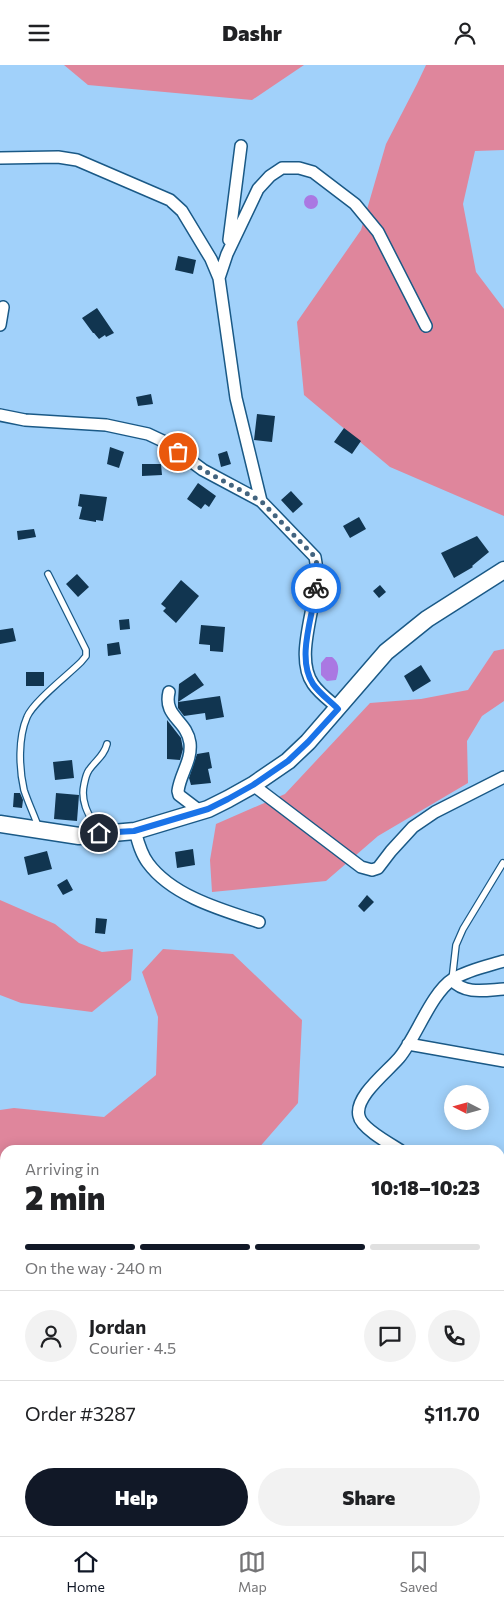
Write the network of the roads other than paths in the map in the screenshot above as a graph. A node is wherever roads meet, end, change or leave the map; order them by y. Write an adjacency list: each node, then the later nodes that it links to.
1 (241, 146): 3 (street)
2 (0, 158): 4 (street)
3 (227, 254): 4 (street); 7 (street)
4 (219, 278): 9 (street)
5 (3, 307): 6 (street)
6 (0, 325)
7 (426, 326)
8 (0, 415): 9 (street)
9 (261, 501): 13 (street)
10 (504, 570): 13 (main road)
11 (48, 574): 19 (lane)
12 (169, 692): 17 (street)
13 (338, 709): 16 (main road)
14 (107, 744): 21 (lane)
15 (504, 777): 16 (street)
16 (253, 785): 17 (main road)
17 (200, 811): 20 (main road)
18 (0, 824): 19 (main road)
19 (40, 831): 21 (main road)
20 (134, 831): 21 (main road); 23 (street)
21 (99, 833)
22 (503, 863): 25 (lane)
23 (259, 923)
24 (504, 961): 25 (street)
25 (452, 980): 26 (street); 27 (street)
26 (504, 989)
27 (408, 1044): 28 (street); 29 (street)
28 (504, 1061)
29 (393, 1145)

